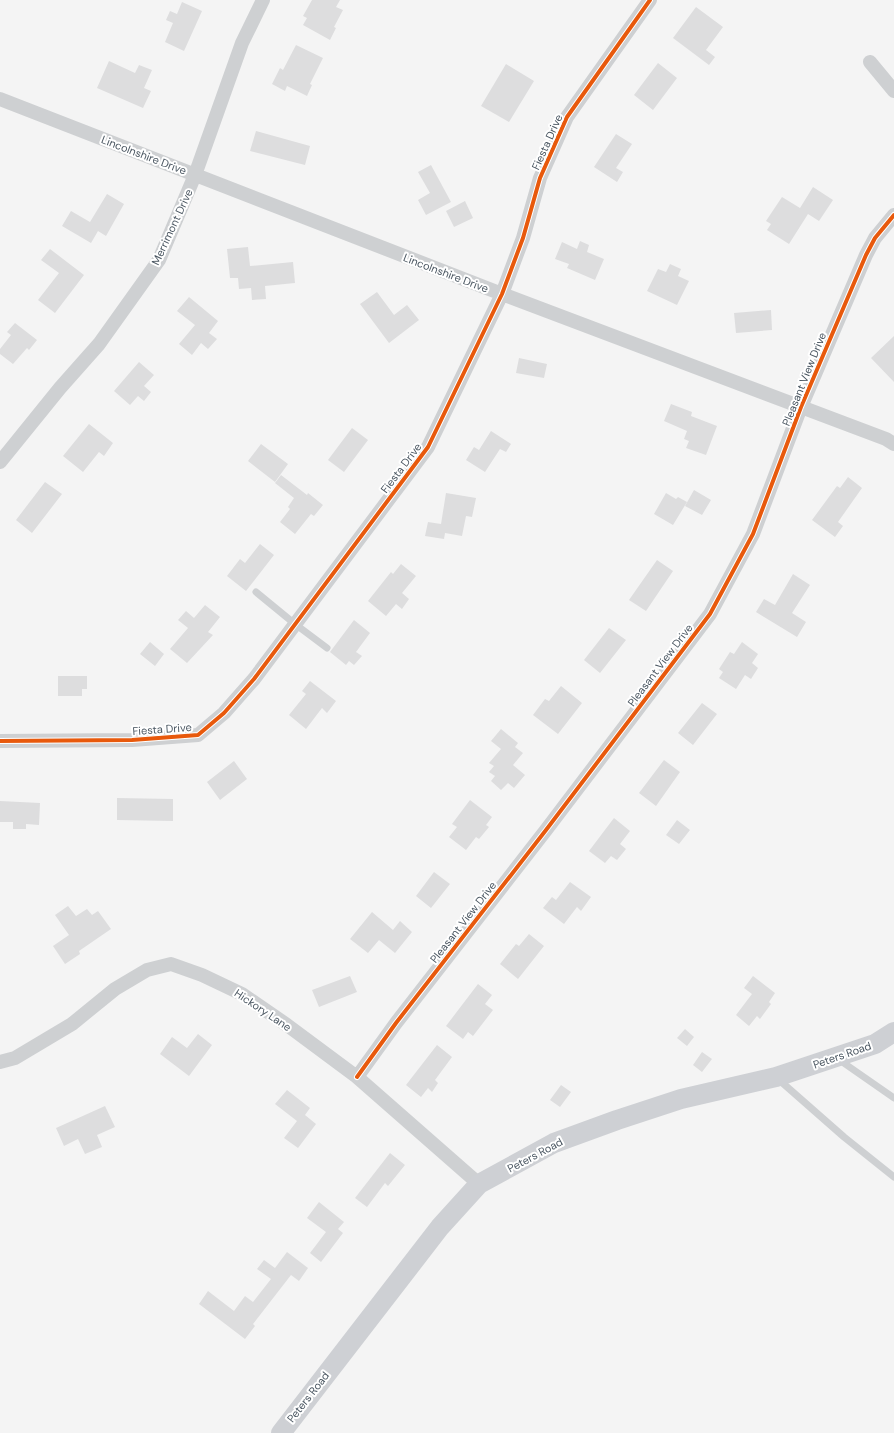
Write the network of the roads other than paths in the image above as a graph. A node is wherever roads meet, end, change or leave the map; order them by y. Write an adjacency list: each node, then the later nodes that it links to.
1 (263, 0): 6 (street, Merrimont Drive)
2 (650, 0): 8 (street, Fiesta Drive)
3 (870, 62): 4 (street)
4 (894, 91)
5 (0, 99): 6 (street, Lincolnshire Drive)
6 (196, 176): 8 (street, Lincolnshire Drive); 11 (street, Merrimont Drive)
7 (894, 215): 9 (street, Pleasant View Drive)
8 (502, 294): 9 (street, Lincolnshire Drive); 13 (street, Fiesta Drive)
9 (801, 407): 10 (street, Lincolnshire Drive); 19 (street, Pleasant View Drive)
10 (894, 444)
11 (0, 462)
12 (256, 592): 13 (lane)
13 (295, 624): 14 (lane); 15 (street, Fiesta Drive)
14 (327, 648)
15 (0, 741)
16 (894, 1032): 17 (street, Peters Road)
17 (836, 1057): 20 (street, Peters Road); 21 (lane)
18 (0, 1062): 19 (street, Hickory Lane)
19 (357, 1077): 23 (street, Hickory Lane)
20 (776, 1077): 22 (lane); 23 (street, Peters Road)
21 (894, 1098)
22 (894, 1177)
23 (479, 1184): 24 (street, Peters Road)
24 (281, 1433)

